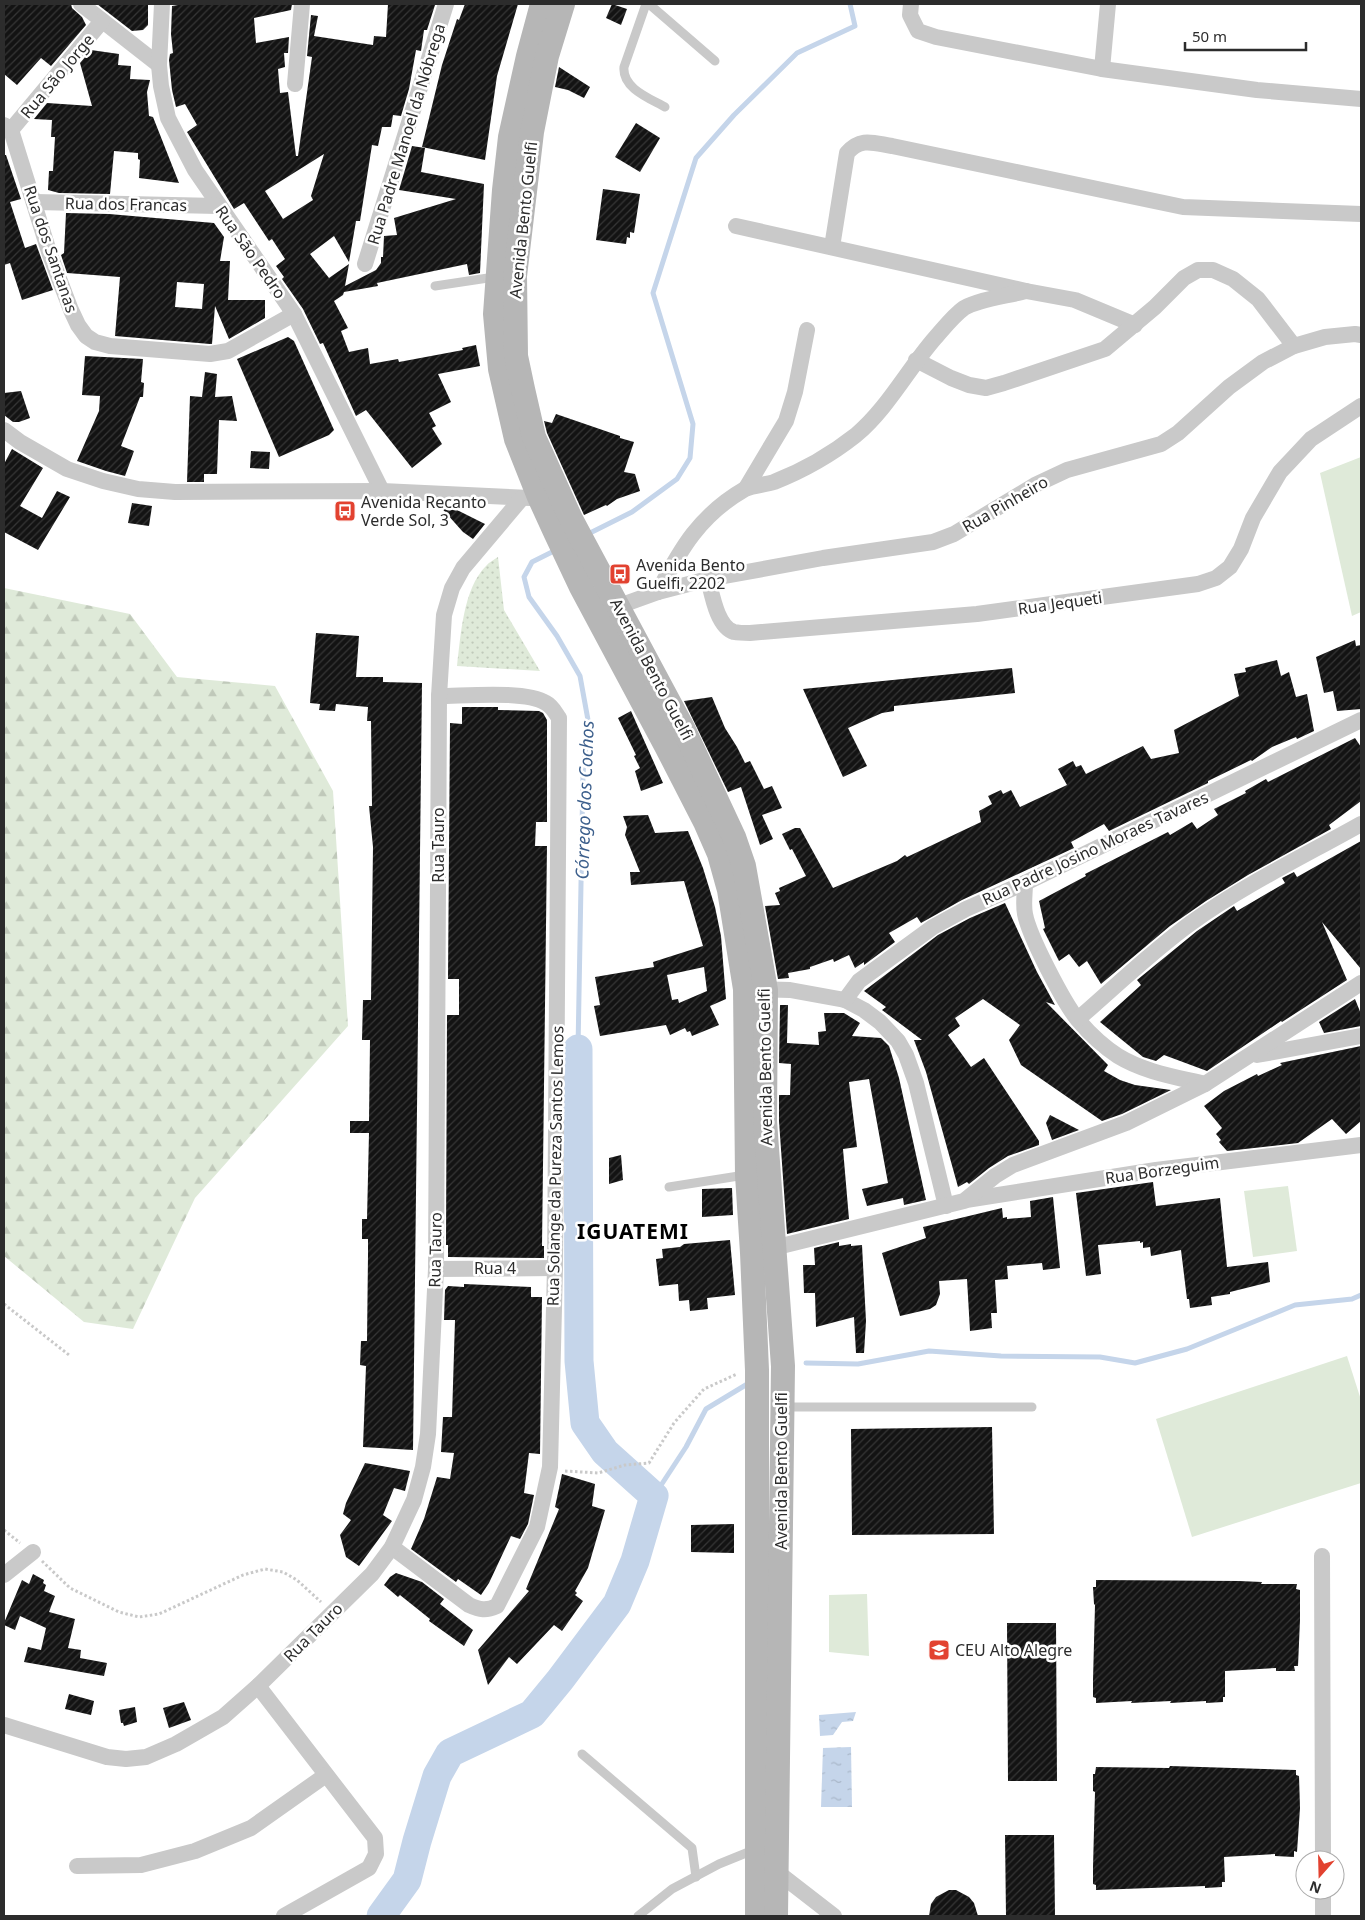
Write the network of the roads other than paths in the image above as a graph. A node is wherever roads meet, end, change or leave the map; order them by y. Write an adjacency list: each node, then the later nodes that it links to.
1 (81, 4): 10 (street)
2 (162, 4): 12 (street, Rua São Pedro)
3 (302, 4): 14 (street)
4 (446, 4): 23 (street, Rua Padre Manoel da Nóbrega)
5 (542, 4): 24 (main road, Avenida Bento Guelfi)
6 (563, 4): 37 (main road, Avenida Bento Guelfi)
7 (647, 4): 11 (lane); 16 (lane)
8 (911, 4): 13 (street)
9 (1108, 4): 13 (street)
10 (102, 21): 12 (street); 17 (street, Rua São Jorge)
11 (715, 61)
12 (160, 65): 19 (street, Rua São Pedro)
13 (1102, 69): 15 (street)
14 (295, 84)
15 (1361, 98)
16 (665, 107)
17 (7, 128): 18 (street, Rua dos Santanas)
18 (34, 202): 19 (street, Rua dos Francas); 27 (street, Rua dos Santanas)
19 (218, 206): 27 (street, Rua São Pedro)
20 (1361, 214): 22 (street)
21 (736, 226): 22 (street)
22 (832, 247): 26 (street)
23 (366, 264)
24 (497, 279): 25 (lane); 37 (main road, Avenida Bento Guelfi)
25 (435, 286)
26 (1026, 291): 28 (street); 32 (street)
27 (294, 314): 36 (street, Rua São Pedro)
28 (1135, 325): 31 (street); 32 (street)
29 (807, 330): 35 (street)
30 (1361, 335): 31 (street, Rua Pinheiro)
31 (1294, 346): 39 (street, Rua Pinheiro)
32 (916, 360): 35 (street)
33 (1361, 406): 39 (street, Rua Jequeti)
34 (4, 430): 36 (street)
35 (746, 488): 40 (street)
36 (382, 491): 37 (street)
37 (539, 495): 38 (main road, Avenida Bento Guelfi); 43 (street, Rua Tauro)
38 (563, 526): 41 (main road, Avenida Bento Guelfi); 42 (main road, Avenida Bento Guelfi)
39 (708, 579): 40 (street, Rua Pinheiro)
40 (658, 592): 41 (street, Rua Pinheiro)
41 (618, 605): 42 (street, Rua Pinheiro); 48 (main road, Avenida Bento Guelfi)
42 (596, 616): 48 (main road, Avenida Bento Guelfi)
43 (438, 696): 60 (street, Rua Solange da Pureza Santos Lemos); 61 (street, Rua Tauro)
44 (1361, 720): 46 (street, Rua Padre Josino Moraes Tavares)
45 (1361, 824): 50 (street)
46 (1025, 884): 49 (street, Rua Padre Josino Moraes Tavares); 50 (street)
47 (1361, 984): 52 (street)
48 (755, 989): 49 (street); 55 (main road, Avenida Bento Guelfi)
49 (845, 1000): 58 (street)
50 (1078, 1019): 53 (street)
51 (1361, 1036): 52 (street)
52 (1250, 1056): 53 (street)
53 (1205, 1084): 57 (street)
54 (1361, 1145): 57 (street, Rua Borzeguim)
55 (757, 1173): 56 (lane); 59 (main road, Avenida Bento Guelfi)
56 (670, 1187)
57 (964, 1201): 58 (street)
58 (946, 1206): 59 (street)
59 (763, 1251): 62 (main road, Avenida Bento Guelfi); 72 (main road, Avenida Bento Guelfi)
60 (555, 1268): 61 (street, Rua 4); 64 (street, Rua Solange da Pureza Santos Lemos)
61 (436, 1269): 64 (street, Rua Tauro)
62 (781, 1407): 63 (lane); 75 (main road, Avenida Bento Guelfi)
63 (1032, 1407)
64 (392, 1547): 68 (street, Rua Tauro)
65 (32, 1552): 67 (street)
66 (1322, 1556): 73 (street)
67 (4, 1575)
68 (258, 1686): 69 (street, Rua Tauro); 71 (street)
69 (4, 1726)
70 (582, 1754): 76 (lane)
71 (326, 1775): 74 (street); 78 (street)
72 (757, 1848): 75 (street); 76 (lane); 80 (main road, Avenida Bento Guelfi)
73 (1323, 1850)
74 (77, 1866)
75 (775, 1871): 81 (main road, Avenida Bento Guelfi); 82 (street)
76 (696, 1877): 79 (lane)
77 (1323, 1900): 83 (street)
78 (284, 1916)
79 (638, 1916)
80 (757, 1916)
81 (776, 1916)
82 (834, 1916)
83 (1323, 1916)

